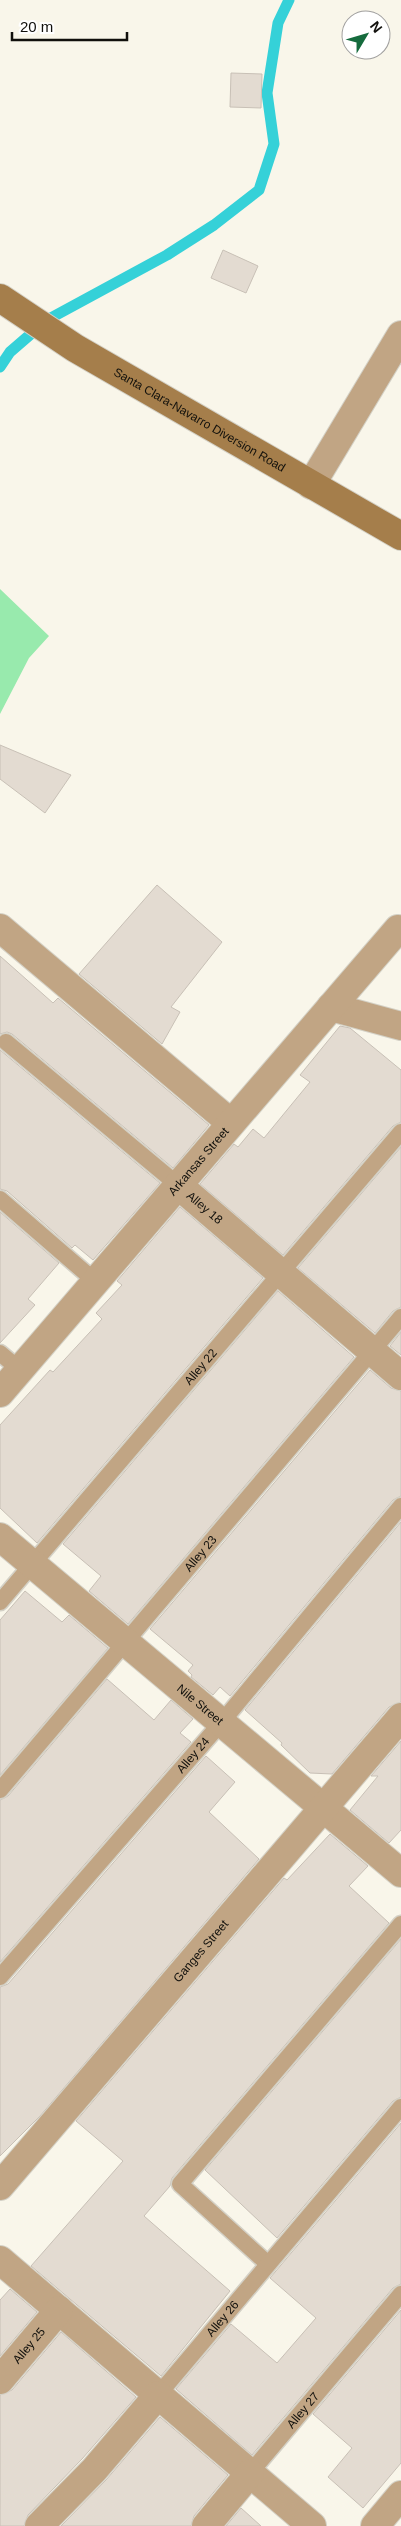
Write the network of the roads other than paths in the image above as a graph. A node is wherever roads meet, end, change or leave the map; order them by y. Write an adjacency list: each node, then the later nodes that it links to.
1 (1, 298): 3 (street, Santa Clara-Navarro Diversion Road)
2 (401, 335): 3 (street)
3 (311, 485): 4 (street, Santa Clara-Navarro Diversion Road)
4 (401, 536)
5 (0, 928): 10 (street)
6 (398, 929): 7 (street, Arkansas Street)
7 (331, 1007): 8 (street); 10 (street, Arkansas Street)
8 (401, 1026)
9 (6, 1042): 12 (lane, Alley 18)
10 (231, 1123): 12 (street, Arkansas Street)
11 (401, 1132): 14 (lane, Alley 22)
12 (178, 1185): 14 (street, Alley 18); 15 (street, Arkansas Street)
13 (0, 1199): 15 (lane)
14 (280, 1272): 17 (street, Alley 18); 23 (lane, Alley 22)
15 (96, 1282): 18 (street, Arkansas Street)
16 (401, 1317): 17 (lane, Alley 23)
17 (372, 1351): 19 (street, Alley 18); 25 (lane, Alley 23)
18 (10, 1362): 20 (street, Arkansas Street)
19 (401, 1376)
20 (0, 1393)
21 (401, 1506): 27 (lane, Alley 24)
22 (0, 1536): 23 (street, Nile Street)
23 (32, 1564): 24 (lane, Alley 22); 25 (street, Nile Street)
24 (0, 1602)
25 (126, 1644): 27 (street, Nile Street); 28 (lane, Alley 23)
26 (401, 1717): 29 (street, Ganges Street)
27 (221, 1723): 29 (street, Nile Street); 32 (lane, Alley 24)
28 (0, 1790)
29 (324, 1808): 30 (street, Nile Street); 34 (street, Ganges Street)
30 (401, 1873)
31 (401, 1924): 36 (lane)
32 (0, 1977)
33 (401, 2107): 36 (lane, Alley 26)
34 (0, 2186)
35 (0, 2260): 38 (street)
36 (268, 2264): 40 (lane, Alley 26)
37 (401, 2294): 41 (lane, Alley 27)
38 (59, 2310): 39 (street, Alley 25); 40 (street)
39 (0, 2380)
40 (158, 2395): 41 (street); 43 (street, Alley 26)
41 (250, 2473): 44 (street, Alley 27); 45 (street)
42 (401, 2495): 46 (street)
43 (39, 2526)
44 (206, 2526)
45 (312, 2526)
46 (375, 2526)

